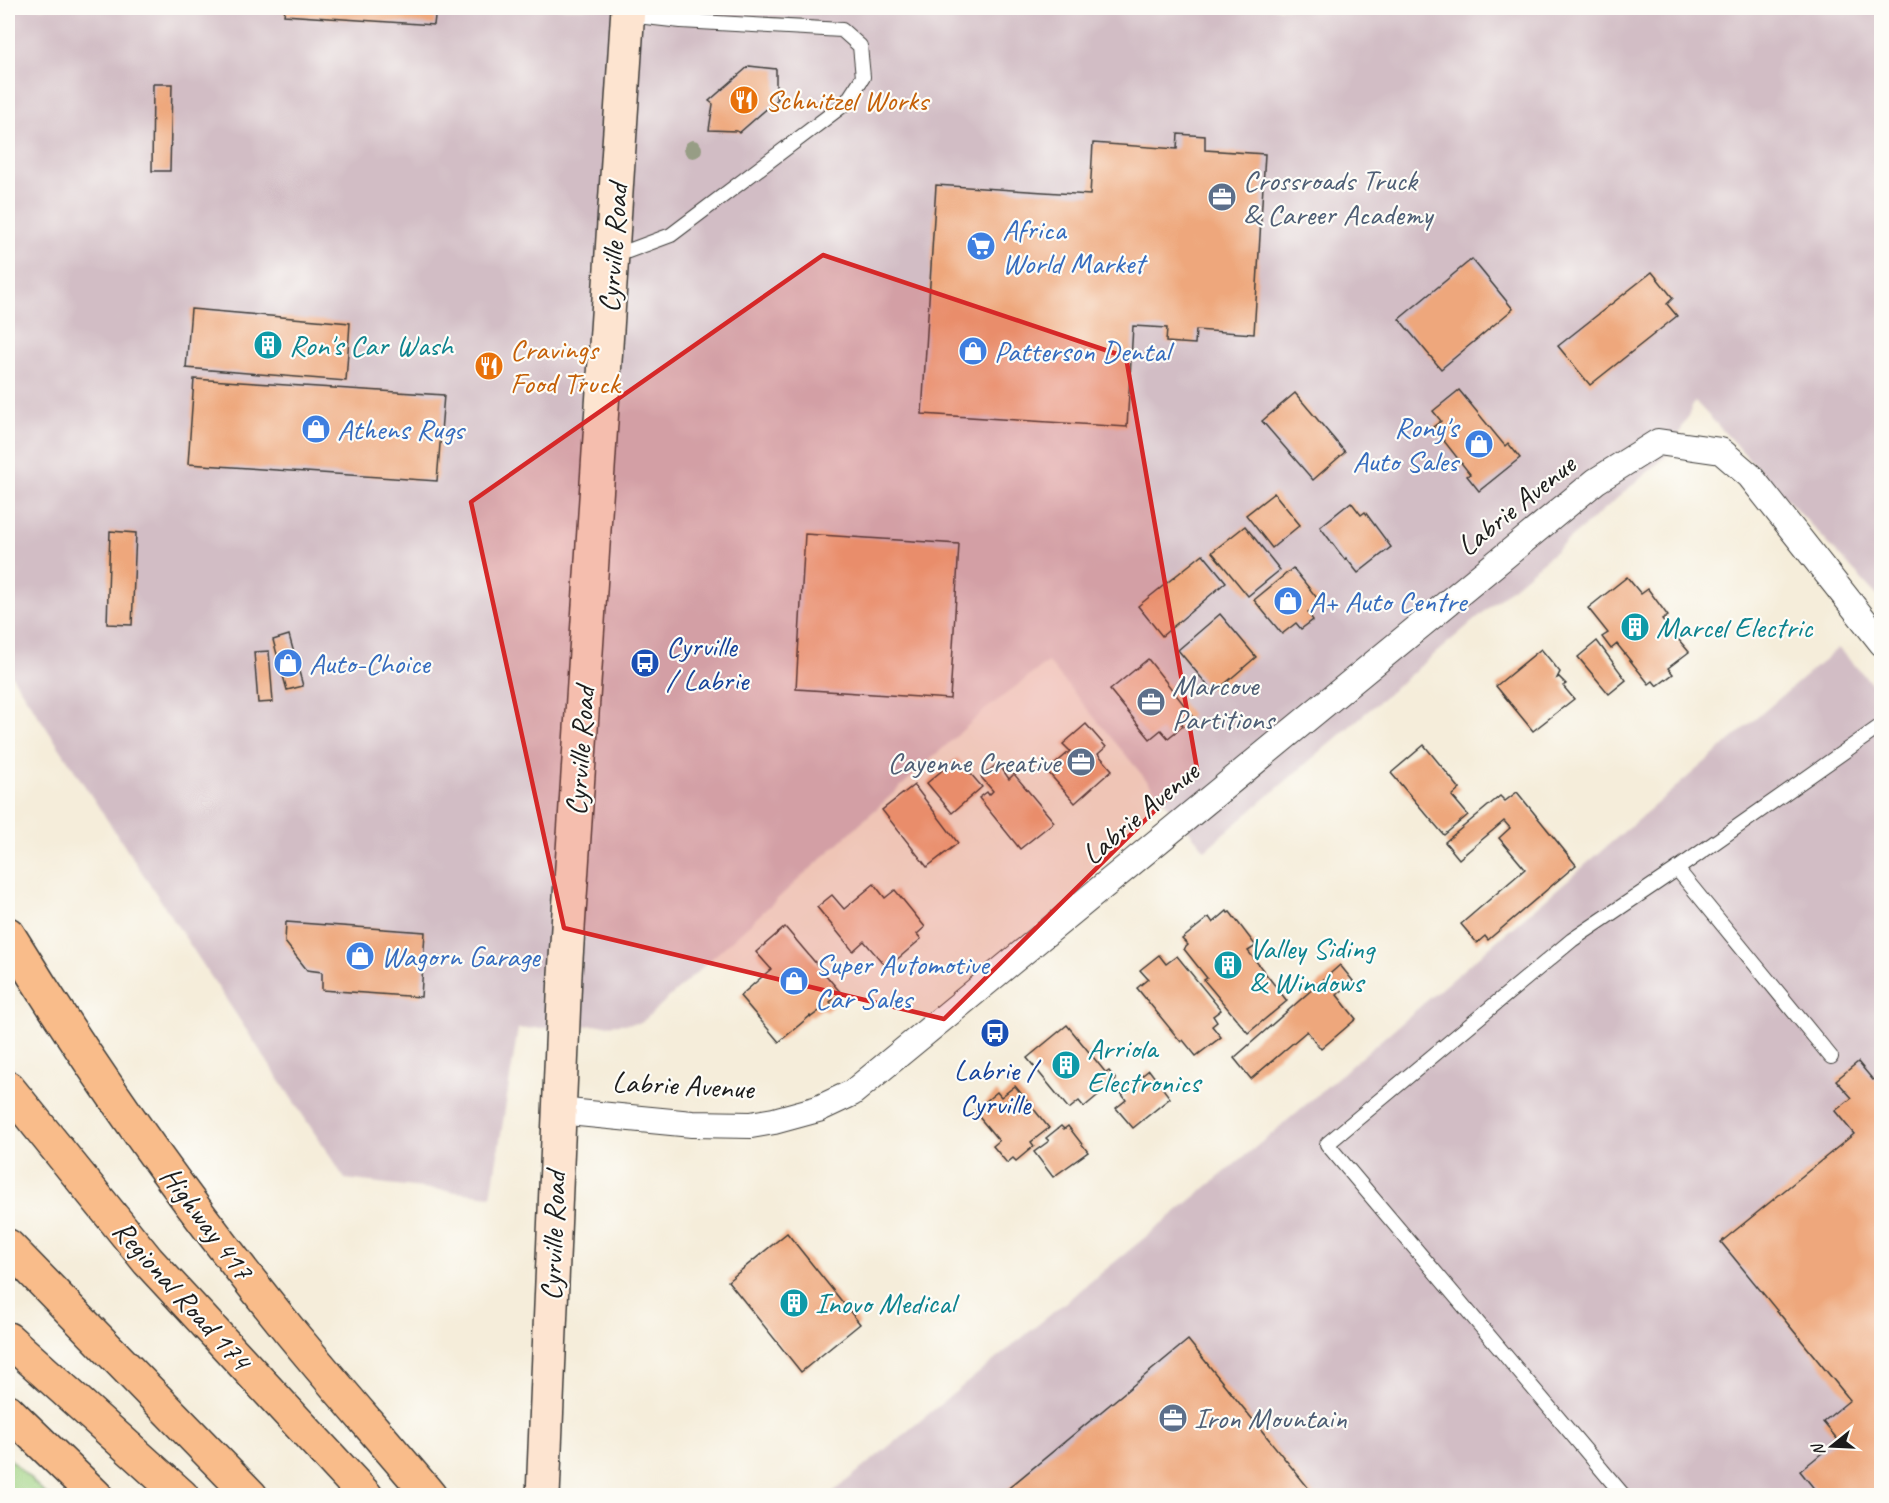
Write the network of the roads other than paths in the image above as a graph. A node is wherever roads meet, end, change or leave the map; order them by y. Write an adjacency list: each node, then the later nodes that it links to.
1 (628, 11): 2 (main road, Cyrville Road); 2 (lane)
2 (612, 257): 9 (main road, Cyrville Road)
3 (1881, 643): 9 (street, Labrie Avenue)
4 (1881, 725): 5 (lane)
5 (1677, 869): 7 (lane); 19 (lane)
6 (8, 934): 18 (highway, Highway 417)
7 (1831, 1057)
8 (8, 1088): 17 (highway, Regional Road 174)
9 (558, 1111): 13 (main road, Cyrville Road)
10 (8, 1246): 16 (highway)
11 (8, 1338): 15 (highway)
12 (8, 1411): 14 (highway)
13 (544, 1482)
14 (96, 1496)
15 (182, 1496)
16 (251, 1496)
17 (366, 1496)
18 (430, 1496)
19 (1624, 1496)

